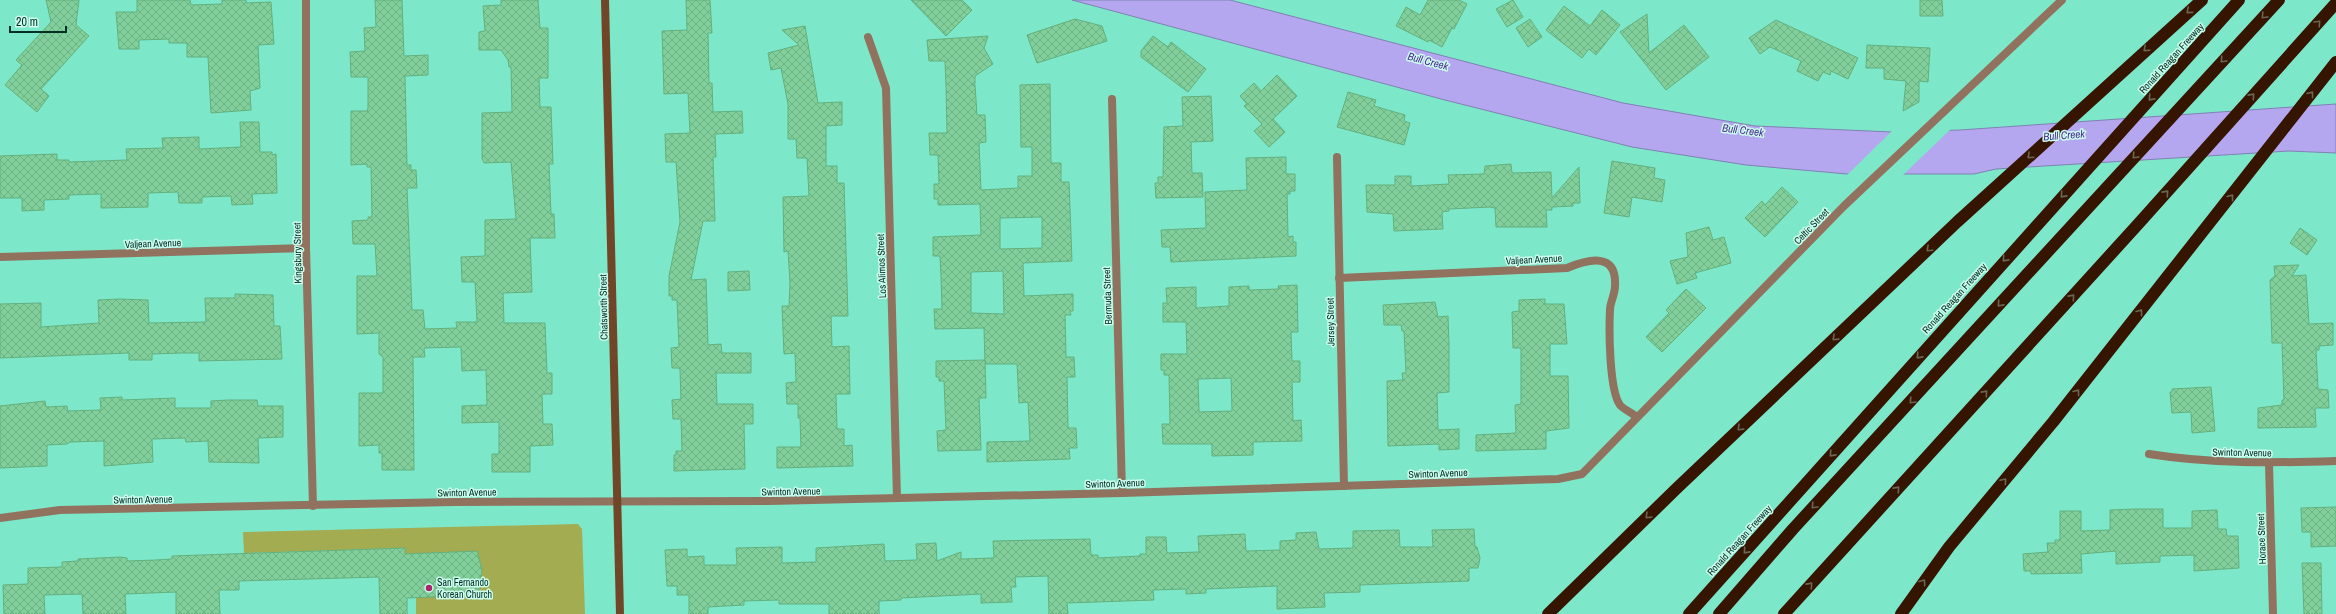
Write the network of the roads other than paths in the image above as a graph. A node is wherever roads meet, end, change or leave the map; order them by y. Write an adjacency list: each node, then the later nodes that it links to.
1 (306, 0): 12 (street, Kingsbury Street)
2 (605, 0): 23 (main road, Chatsworth Street)
3 (2062, 0): 15 (street, Celtic Street)
4 (2202, 0): 27 (highway, one-way to 27)
5 (2239, 0): 28 (highway, Ronald Reagan Freeway, one-way to 28)
6 (2279, 0): 29 (highway, one-way to 29)
7 (2336, 3): 30 (highway, one-way to 7)
8 (868, 37): 22 (street, Los Alimos Street)
9 (2336, 62): 31 (highway, one-way to 9)
10 (1112, 99): 21 (street, Bermuda Street)
11 (1337, 157): 14 (street, Jersey Street)
12 (306, 248): 13 (street, Valjean Avenue); 24 (street, Kingsbury Street)
13 (0, 257)
14 (1339, 278): 15 (street, Valjean Avenue); 20 (street, Jersey Street)
15 (1637, 417): 19 (street, Celtic Street)
16 (2148, 454): 18 (street, Swinton Avenue)
17 (2336, 461): 18 (street, Swinton Avenue)
18 (2269, 463): 32 (street, Horace Street)
19 (1582, 474): 20 (street, Swinton Avenue)
20 (1344, 486): 21 (street, Swinton Avenue)
21 (1122, 493): 22 (street, Swinton Avenue)
22 (897, 498): 23 (street, Swinton Avenue)
23 (617, 503): 24 (street, Swinton Avenue); 26 (main road, Chatsworth Street)
24 (314, 506): 25 (street, Swinton Avenue)
25 (0, 518)
26 (620, 614)
27 (1548, 614)
28 (1689, 614)
29 (1719, 614)
30 (1784, 614)
31 (1901, 614)
32 (2273, 614)

